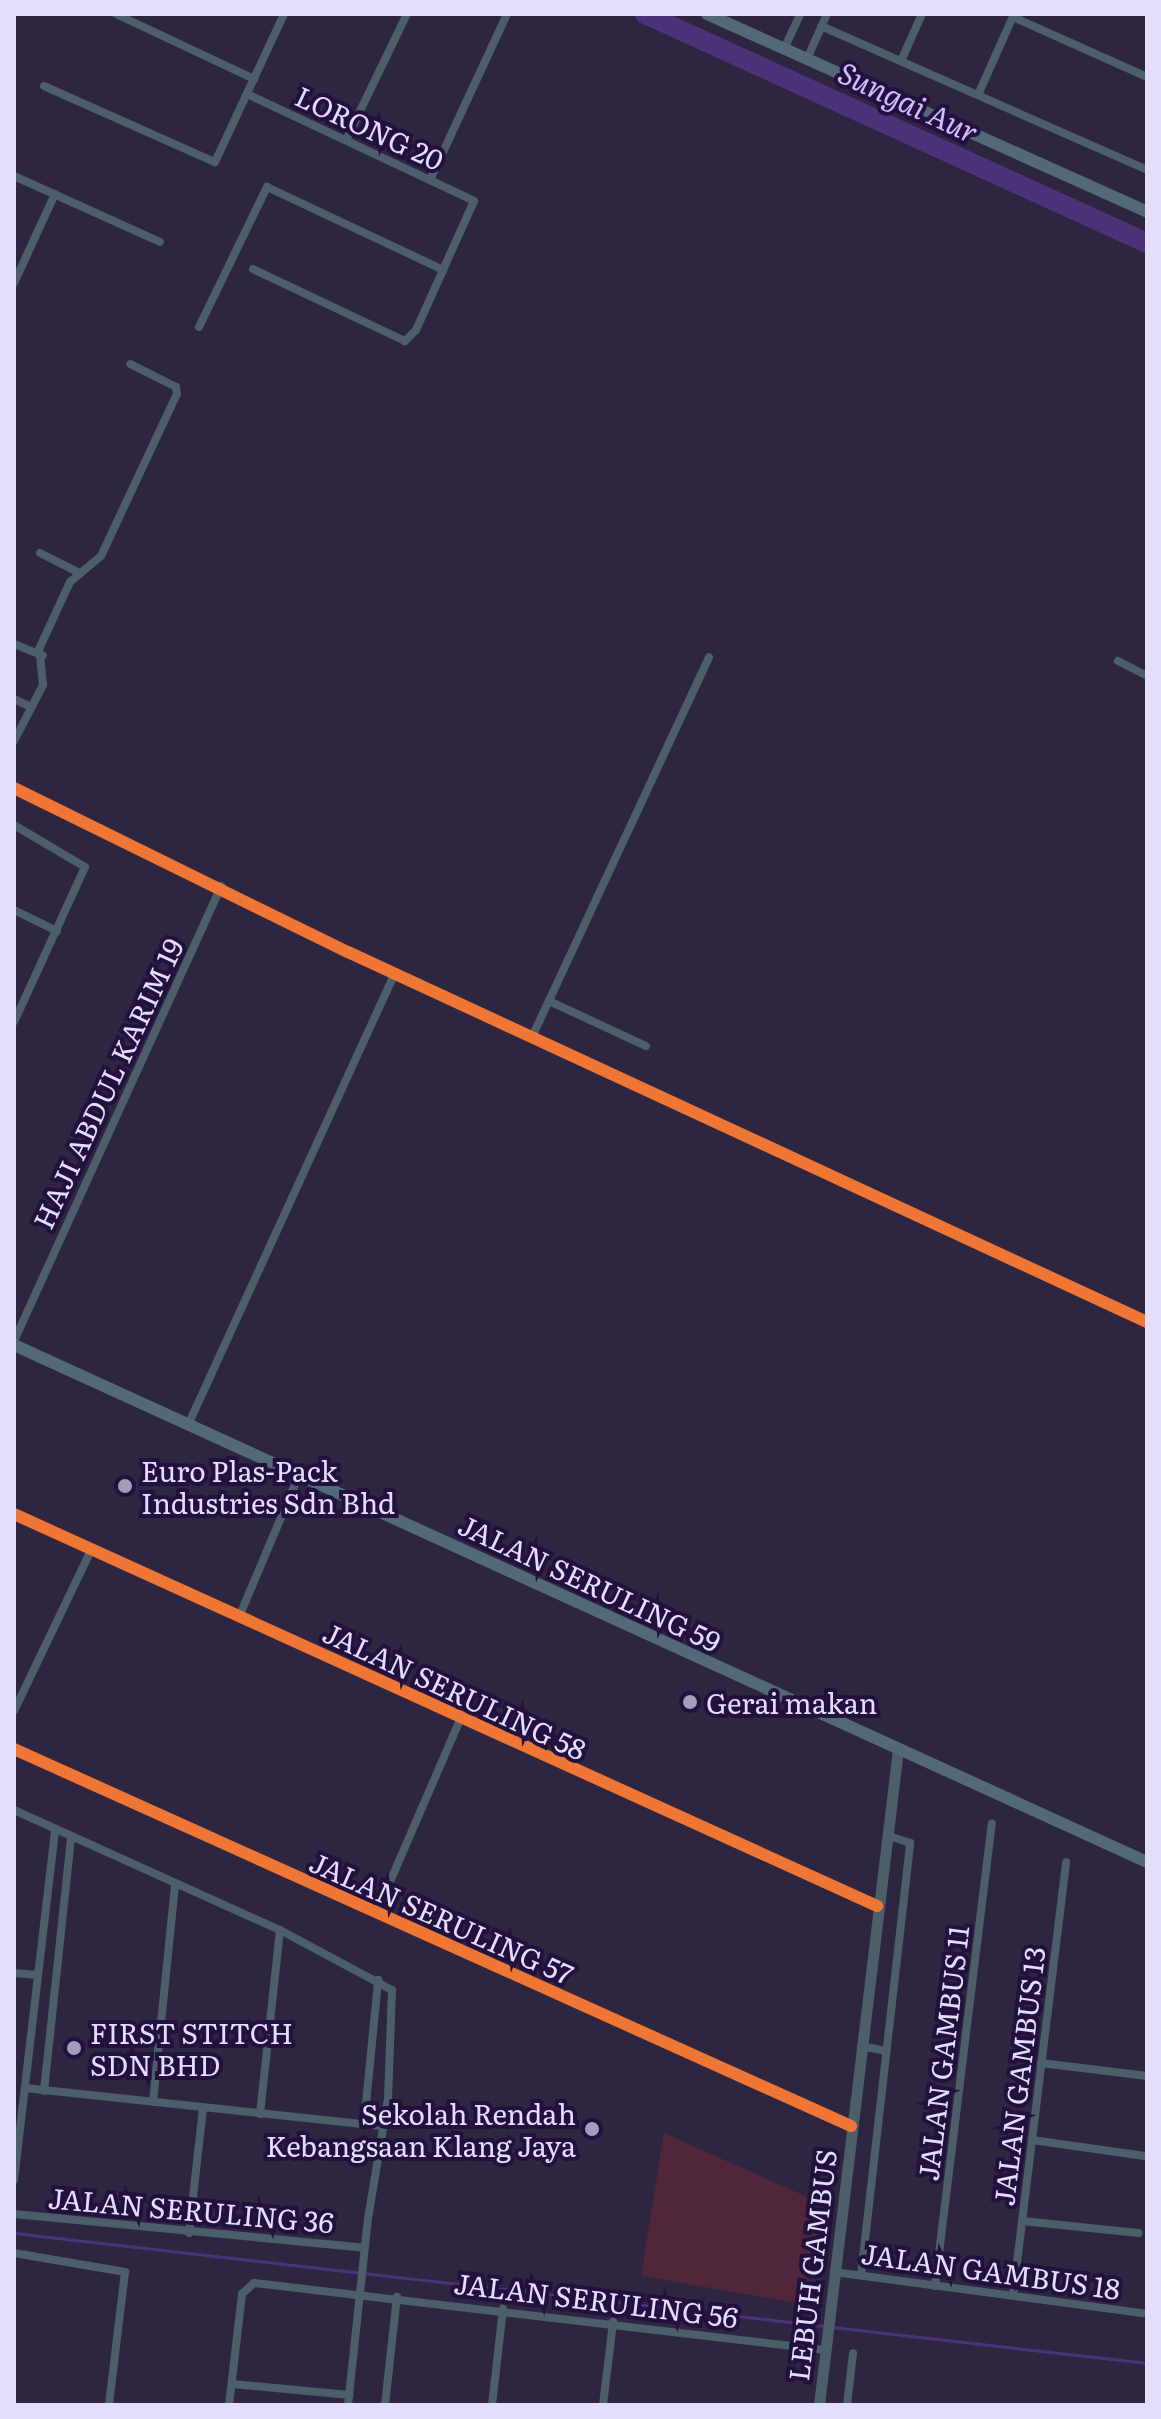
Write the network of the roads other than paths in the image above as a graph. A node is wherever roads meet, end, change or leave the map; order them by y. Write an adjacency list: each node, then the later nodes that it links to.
1 (116, 14): 15 (street)
2 (284, 14): 15 (street)
3 (407, 14): 19 (street)
4 (507, 14): 22 (street)
5 (707, 14): 11 (main road)
6 (827, 14): 10 (street)
7 (922, 14): 13 (street)
8 (797, 15): 11 (street)
9 (1014, 15): 14 (street); 18 (street)
10 (821, 26): 12 (street); 13 (street)
11 (784, 49): 12 (main road)
12 (807, 59): 24 (main road)
13 (901, 61): 18 (street)
14 (1147, 77)
15 (254, 79): 17 (street)
16 (44, 86): 17 (street)
17 (247, 94): 19 (street, LORONG 20)
18 (978, 95): 20 (street)
19 (346, 140): 22 (street, LORONG 20)
20 (1147, 170)
21 (14, 176): 23 (street)
22 (430, 180): 27 (street, LORONG 20)
23 (55, 194): 25 (street); 28 (street)
24 (1147, 212)
25 (160, 242)
26 (253, 269): 27 (street)
27 (443, 270): 29 (street)
28 (14, 283)
29 (199, 327)
30 (130, 364): 32 (street)
31 (40, 553): 32 (street)
32 (78, 572): 34 (street)
33 (14, 644): 34 (street)
34 (43, 657): 39 (street)
35 (709, 657): 47 (street)
36 (1118, 661): 37 (street)
37 (1147, 676)
38 (14, 699): 39 (street)
39 (31, 707): 40 (street)
40 (14, 741)
41 (14, 788): 43 (street)
42 (14, 825): 45 (street)
43 (221, 886): 46 (street); 53 (street, HAJI ABDUL KARIM 19)
44 (14, 910): 45 (street)
45 (57, 931): 48 (street)
46 (395, 973): 50 (street); 54 (street)
47 (549, 1001): 50 (street); 51 (street)
48 (18, 1002): 49 (street)
49 (14, 1022)
50 (532, 1037): 52 (street)
51 (646, 1046)
52 (1147, 1322)
53 (14, 1343): 54 (main road, JALAN SERULING 59)
54 (188, 1425): 55 (main road, JALAN SERULING 59)
55 (299, 1475): 58 (street); 62 (main road, JALAN SERULING 59)
56 (14, 1514): 57 (street, JALAN SERULING 58)
57 (92, 1548): 58 (street, JALAN SERULING 58); 59 (street)
58 (239, 1617): 60 (street, JALAN SERULING 58)
59 (14, 1711)
60 (460, 1720): 71 (street, JALAN SERULING 58); 72 (street)
61 (14, 1749): 72 (street, JALAN SERULING 57)
62 (898, 1749): 66 (street, LEBUH GAMBUS); 69 (main road, JALAN SERULING 59)
63 (14, 1810): 65 (street)
64 (992, 1824): 101 (street, JALAN GAMBUS 11)
65 (55, 1829): 67 (street); 75 (street)
66 (887, 1835): 71 (street, LEBUH GAMBUS); 78 (street)
67 (71, 1838): 70 (street); 82 (street)
68 (1066, 1862): 79 (street, JALAN GAMBUS 13)
69 (1147, 1862)
70 (175, 1884): 73 (street); 84 (street)
71 (877, 1906): 77 (street, LEBUH GAMBUS)
72 (376, 1914): 89 (street, JALAN SERULING 57)
73 (280, 1930): 76 (street); 86 (street)
74 (14, 1973): 75 (street)
75 (38, 1975): 81 (street)
76 (378, 1980): 87 (street); 88 (street)
77 (861, 2046): 78 (street); 89 (street, LEBUH GAMBUS)
78 (887, 2051): 100 (street)
79 (1041, 2063): 80 (street); 90 (street, JALAN GAMBUS 13)
80 (1147, 2076)
81 (25, 2088): 82 (street); 83 (street)
82 (44, 2091): 84 (street)
83 (19, 2101): 92 (street)
84 (153, 2102): 85 (street)
85 (203, 2108): 86 (street); 95 (street)
86 (260, 2114): 87 (street)
87 (364, 2124): 88 (street)
88 (383, 2126): 97 (street)
89 (851, 2126): 99 (street, LEBUH GAMBUS)
90 (1032, 2140): 91 (street); 94 (street, JALAN GAMBUS 13)
91 (1145, 2156)
92 (14, 2180)
93 (14, 2214): 95 (street, JALAN SERULING 36)
94 (1022, 2221): 96 (street); 103 (street, JALAN GAMBUS 13)
95 (189, 2233): 97 (street, JALAN SERULING 36)
96 (1138, 2233)
97 (364, 2248): 102 (street)
98 (14, 2253): 112 (street)
99 (834, 2272): 100 (street, JALAN GAMBUS 18); 108 (street, LEBUH GAMBUS)
100 (861, 2275): 101 (street, JALAN GAMBUS 18)
101 (935, 2286): 103 (street, JALAN GAMBUS 18)
102 (360, 2293): 104 (street, JALAN SERULING 56); 110 (street, JALAN SERULING 56); 111 (street)
103 (1013, 2295): 106 (street, JALAN GAMBUS 18)
104 (397, 2297): 105 (street, JALAN SERULING 56); 115 (street)
105 (503, 2309): 107 (street, JALAN SERULING 56); 116 (street)
106 (1142, 2313)
107 (613, 2322): 108 (street, JALAN SERULING 56); 117 (street)
108 (825, 2350): 118 (street, LEBUH GAMBUS)
109 (853, 2353): 119 (street)
110 (232, 2384): 111 (street); 113 (street)
111 (349, 2395): 114 (street)
112 (109, 2405)
113 (229, 2405)
114 (348, 2405)
115 (385, 2405)
116 (492, 2405)
117 (603, 2405)
118 (819, 2405)
119 (847, 2405)

